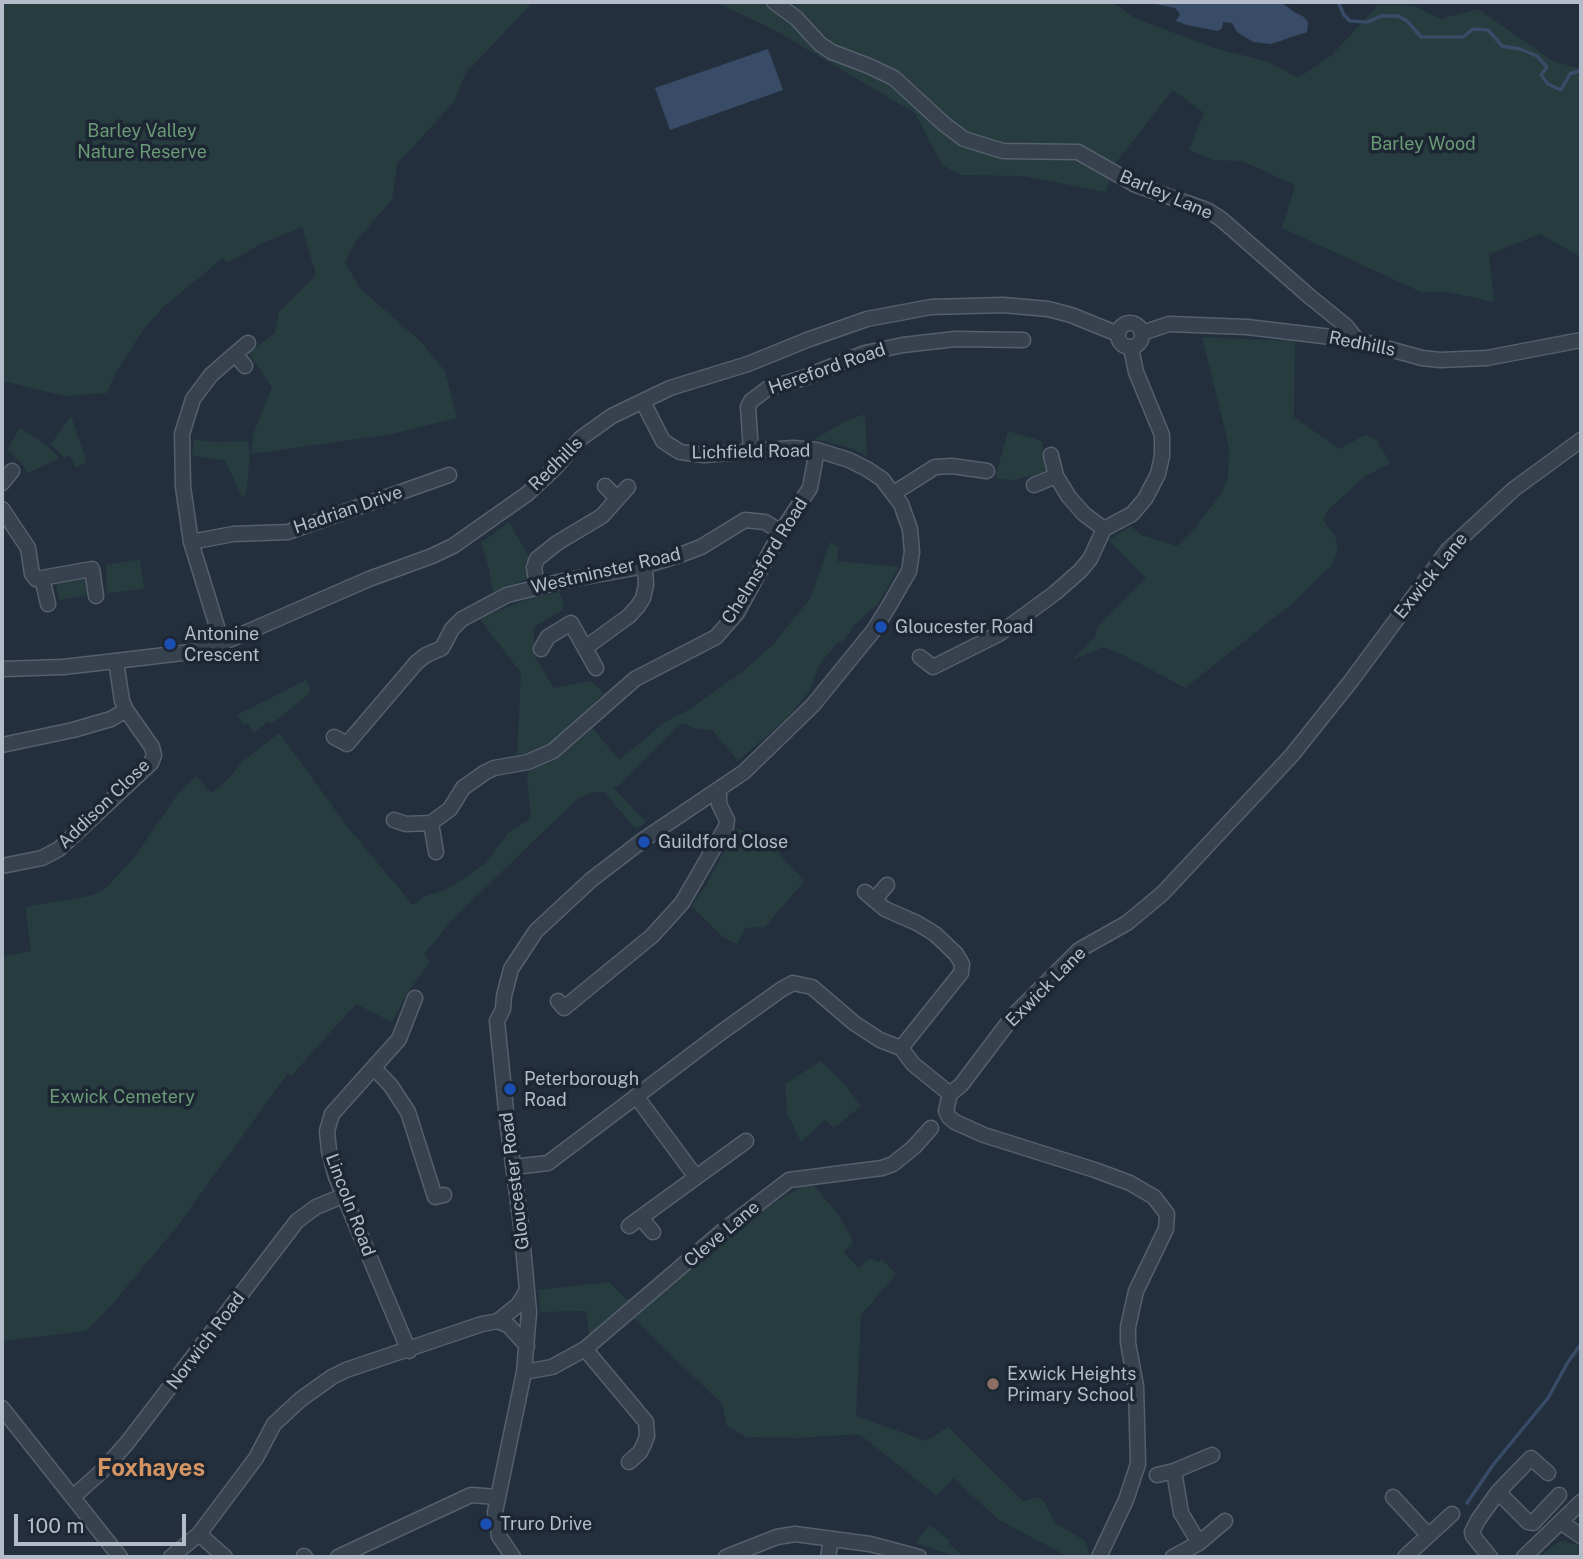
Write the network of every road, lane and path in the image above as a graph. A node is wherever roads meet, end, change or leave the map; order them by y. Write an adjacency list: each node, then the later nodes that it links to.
1 (774, 2): 7 (street, Barley Lane)
2 (1000, 323): 5 (street)
3 (1142, 333): 4 (street, Redhills); 7 (street, Redhills); 10 (street)
4 (1118, 334): 10 (street, Redhills); 13 (street, Redhills)
5 (999, 339): 6 (street, Hereford Road); 16 (street, Hereford Road)
6 (1023, 340)
7 (1357, 340): 8 (street, Redhills)
8 (1581, 340)
9 (248, 343): 11 (street)
10 (1131, 348): 29 (street)
11 (234, 354): 12 (street); 31 (street)
12 (245, 366)
13 (643, 402): 16 (street, Lichfield Road); 38 (street, Redhills)
14 (1581, 439): 62 (street, Exwick Lane)
15 (817, 450): 16 (street, Lichfield Road); 26 (street, Lichfield Road); 30 (street, Chelmsford Road)
16 (751, 451)
17 (1051, 455): 21 (street)
18 (12, 471): 22 (street)
19 (987, 471): 26 (street)
20 (449, 475): 23 (street, Hadrian Drive)
21 (1056, 477): 24 (street); 29 (street)
22 (2, 483)
23 (422, 484): 27 (street, Hadrian Drive); 31 (street, Hadrian Drive)
24 (1034, 485)
25 (605, 486): 35 (street)
26 (894, 493): 32 (street, Lichfield Road)
27 (427, 500)
28 (2, 509): 34 (street)
29 (1104, 528): 43 (street)
30 (781, 532): 33 (street, Westminster Road); 50 (street, Chelmsford Road)
31 (191, 542): 38 (street)
32 (912, 552): 52 (street, Gloucester Road)
33 (645, 566): 35 (street, Westminster Road); 39 (street)
34 (42, 578): 36 (street); 37 (street)
35 (537, 587): 48 (street, Westminster Road)
36 (96, 596)
37 (48, 604)
38 (222, 643): 42 (street, Redhills)
39 (585, 648): 40 (street); 45 (street)
40 (541, 649)
41 (920, 657): 43 (street)
42 (116, 661): 44 (street, Redhills); 47 (street, Addison Close)
43 (933, 667): 46 (street)
44 (2, 668)
45 (596, 668)
46 (929, 682)
47 (126, 710): 49 (street); 56 (street, Addison Close)
48 (334, 737)
49 (2, 745)
50 (513, 766): 51 (street); 54 (street, Chelmsford Road)
51 (518, 780)
52 (719, 791): 59 (street); 66 (street, Gloucester Road)
53 (394, 820): 54 (street)
54 (431, 823): 55 (street)
55 (436, 852)
56 (2, 866)
57 (887, 884): 60 (street)
58 (415, 998): 61 (street, Lincoln Road)
59 (562, 1009)
60 (901, 1048): 62 (street); 63 (street)
61 (375, 1069): 68 (street, Lincoln Road); 69 (street)
62 (950, 1094): 106 (street)
63 (636, 1096): 66 (street); 67 (street)
64 (931, 1128): 74 (street, Cleve Lane)
65 (746, 1141): 67 (street)
66 (514, 1167): 71 (street, Gloucester Road)
67 (696, 1177): 70 (street)
68 (345, 1195): 75 (street, Lincoln Road); 85 (street, Norwich Road)
69 (434, 1198)
70 (653, 1232)
71 (527, 1290): 72 (street); 73 (street, Gloucester Road)
72 (498, 1321): 73 (street); 75 (street)
73 (527, 1346): 76 (street, Gloucester Road)
74 (585, 1349): 76 (street, Cleve Lane); 79 (street)
75 (408, 1351): 92 (street)
76 (524, 1372): 86 (street, Gloucester Road)
77 (2, 1402): 85 (street)
78 (1212, 1455): 80 (street)
79 (629, 1462)
80 (1174, 1471): 82 (street); 96 (street)
81 (1548, 1474): 83 (street)
82 (1157, 1475)
83 (1498, 1492): 84 (street); 108 (street)
84 (1559, 1495)
85 (73, 1497): 98 (street)
86 (497, 1497): 101 (street); 102 (street, Gloucester Road)
87 (1393, 1497): 93 (street)
88 (1581, 1502): 91 (street)
89 (1452, 1514): 93 (street)
90 (1225, 1521): 96 (street)
91 (1562, 1523): 94 (street); 109 (street)
92 (199, 1534): 99 (street); 100 (street)
93 (1429, 1535): 97 (street)
94 (1581, 1536)
95 (831, 1540): 103 (street); 104 (street); 105 (street)
96 (1199, 1543): 107 (street)
97 (1411, 1555)
98 (120, 1557)
99 (171, 1557)
100 (225, 1557)
101 (338, 1557)
102 (513, 1557)
103 (726, 1557)
104 (828, 1557)
105 (919, 1557)
106 (1099, 1557)
107 (1173, 1557)
108 (1490, 1557)
109 (1524, 1557)

